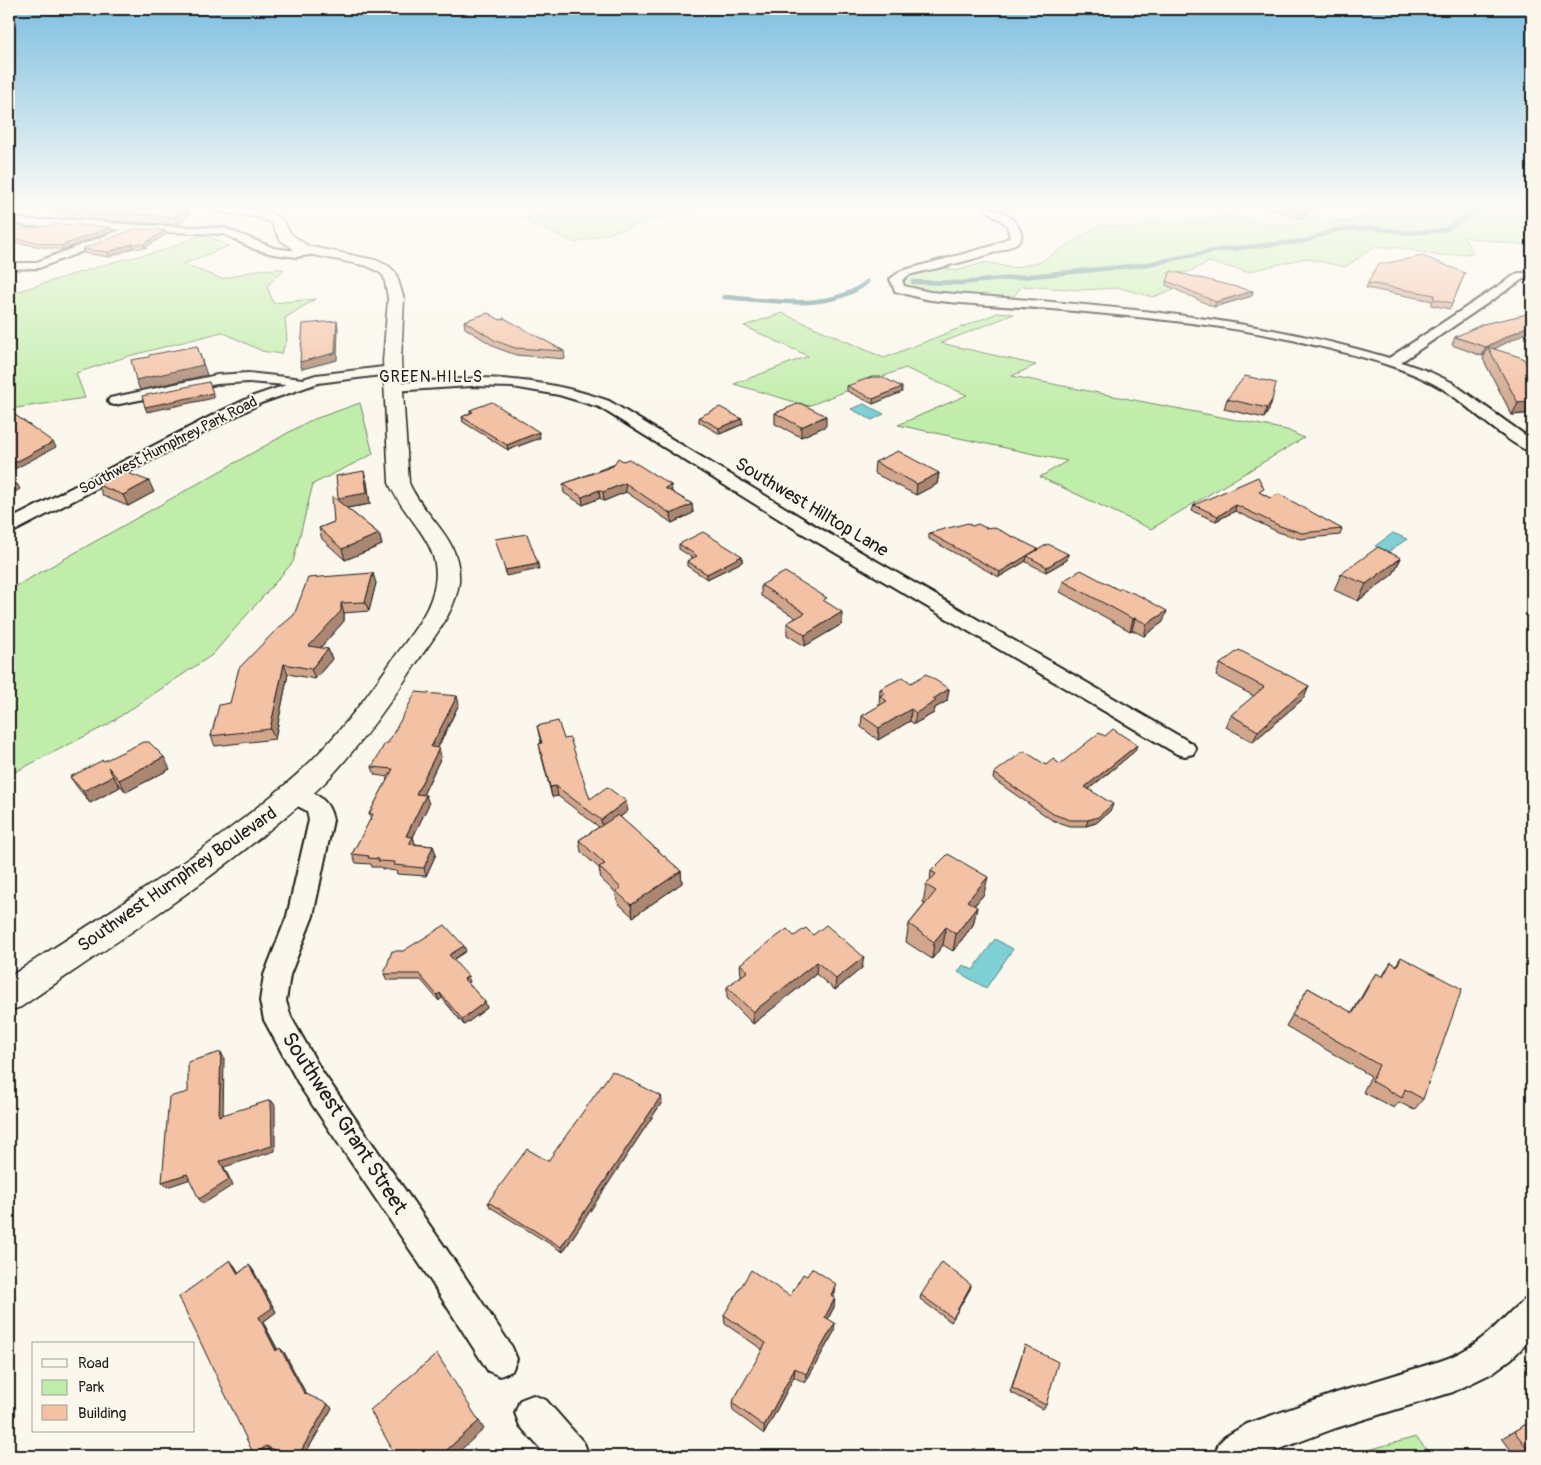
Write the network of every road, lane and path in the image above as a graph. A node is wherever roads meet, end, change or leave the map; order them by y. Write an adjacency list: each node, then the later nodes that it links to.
1 (392, 276): 5 (main road, Southwest Humphrey Boulevard)
2 (900, 276): 4 (street)
3 (1520, 276): 4 (street)
4 (1391, 363): 8 (street)
5 (393, 378): 6 (street, Southwest Humphrey Park Road); 10 (street, Southwest Hilltop Lane); 11 (main road, Southwest Humphrey Boulevard)
6 (303, 382): 7 (street); 9 (street, Southwest Humphrey Park Road)
7 (115, 401)
8 (1532, 447)
9 (9, 527)
10 (1185, 749)
11 (294, 794): 12 (main road, Southwest Humphrey Boulevard); 14 (street, Southwest Grant Street)
12 (9, 996)
13 (1532, 1313): 17 (street)
14 (500, 1359)
15 (533, 1412): 16 (street)
16 (571, 1456)
17 (1232, 1456)

